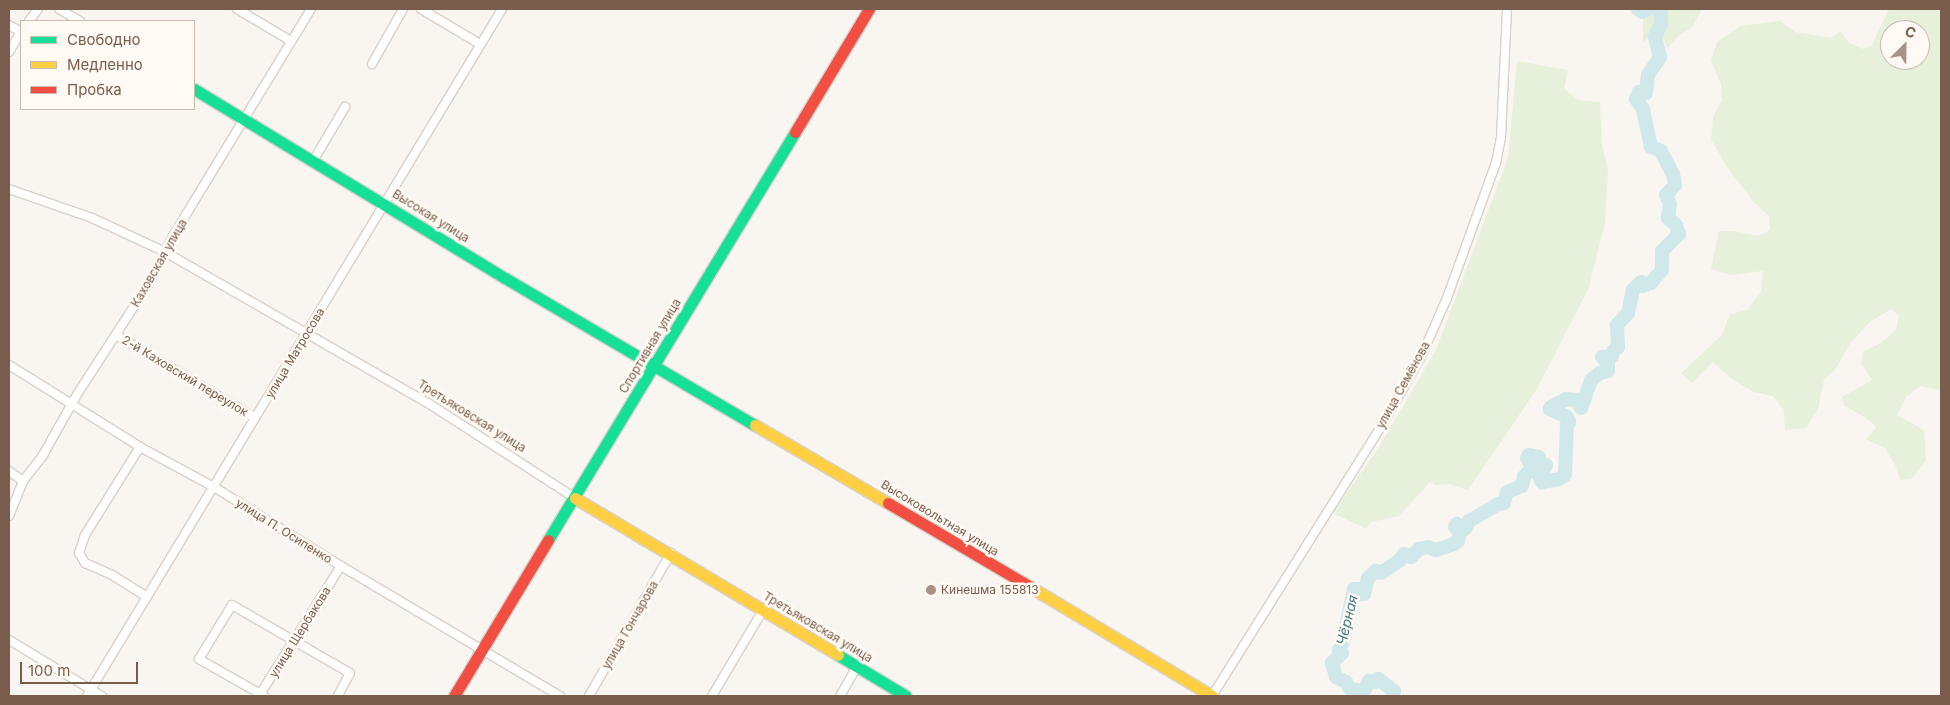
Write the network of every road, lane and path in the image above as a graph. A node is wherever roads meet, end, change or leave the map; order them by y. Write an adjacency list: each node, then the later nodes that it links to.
1 (38, 9): 10 (street)
2 (59, 9): 11 (street)
3 (237, 9): 15 (street)
4 (311, 9): 15 (street, Каховская улица)
5 (403, 9): 18 (street)
6 (421, 9): 16 (street)
7 (502, 9): 16 (street, улица Матросова)
8 (868, 9): 29 (street, Спортивная улица)
9 (1507, 9): 56 (street, улица Семёнова)
10 (30, 20)
11 (78, 20)
12 (9, 24): 13 (street)
13 (20, 30)
14 (20, 33): 17 (street)
15 (291, 42): 21 (street, Каховская улица)
16 (480, 44): 24 (street, улица Матросова)
17 (9, 52)
18 (372, 64)
19 (195, 90): 21 (street, Высокая улица)
20 (345, 107): 22 (street)
21 (244, 118): 22 (street, Высокая улица); 25 (street, Каховская улица)
22 (313, 161): 24 (street, Высокая улица)
23 (9, 189): 25 (street, Третьяковская улица)
24 (384, 204): 27 (street, улица Матросова); 29 (street, Высокая улица)
25 (165, 252): 26 (street, Каховская улица); 27 (street, Третьяковская улица)
26 (116, 334): 30 (street, Каховская улица); 31 (street, 2-й Каховский переулок)
27 (306, 335): 31 (street, улица Матросова); 36 (street, Третьяковская улица)
28 (9, 365): 30 (street, улица П. Осипенко)
29 (654, 365): 36 (street, Спортивная улица); 56 (street, Высоковольтная улица)
30 (73, 404): 32 (street, улица П. Осипенко); 34 (street, Каховская улица)
31 (255, 418): 35 (street, улица Матросова)
32 (140, 447): 35 (street, улица П. Осипенко); 40 (street)
33 (9, 471): 34 (street)
34 (24, 480): 37 (street, Каховская улица)
35 (214, 487): 39 (street, улица П. Осипенко); 40 (street, улица Матросова)
36 (575, 498): 38 (street, Третьяковская улица); 44 (street, Спортивная улица)
37 (9, 516)
38 (671, 553): 41 (street, Третьяковская улица); 52 (street, улица Гончарова)
39 (341, 566): 43 (street, улица Щербакова); 44 (street, улица П. Осипенко)
40 (146, 596): 46 (street, улица Матросова)
41 (763, 610): 45 (street, Третьяковская улица); 53 (street)
42 (9, 640): 46 (street)
43 (293, 642): 48 (street, улица Щербакова); 48 (street); 49 (street)
44 (481, 651): 50 (street, Спортивная улица); 51 (street, улица П. Осипенко)
45 (857, 666): 54 (street); 55 (street, Третьяковская улица)
46 (89, 693): 47 (street)
47 (102, 696)
48 (261, 696)
49 (338, 696)
50 (454, 696)
51 (560, 696)
52 (589, 696)
53 (712, 696)
54 (840, 696)
55 (906, 696)
56 (1212, 696)

